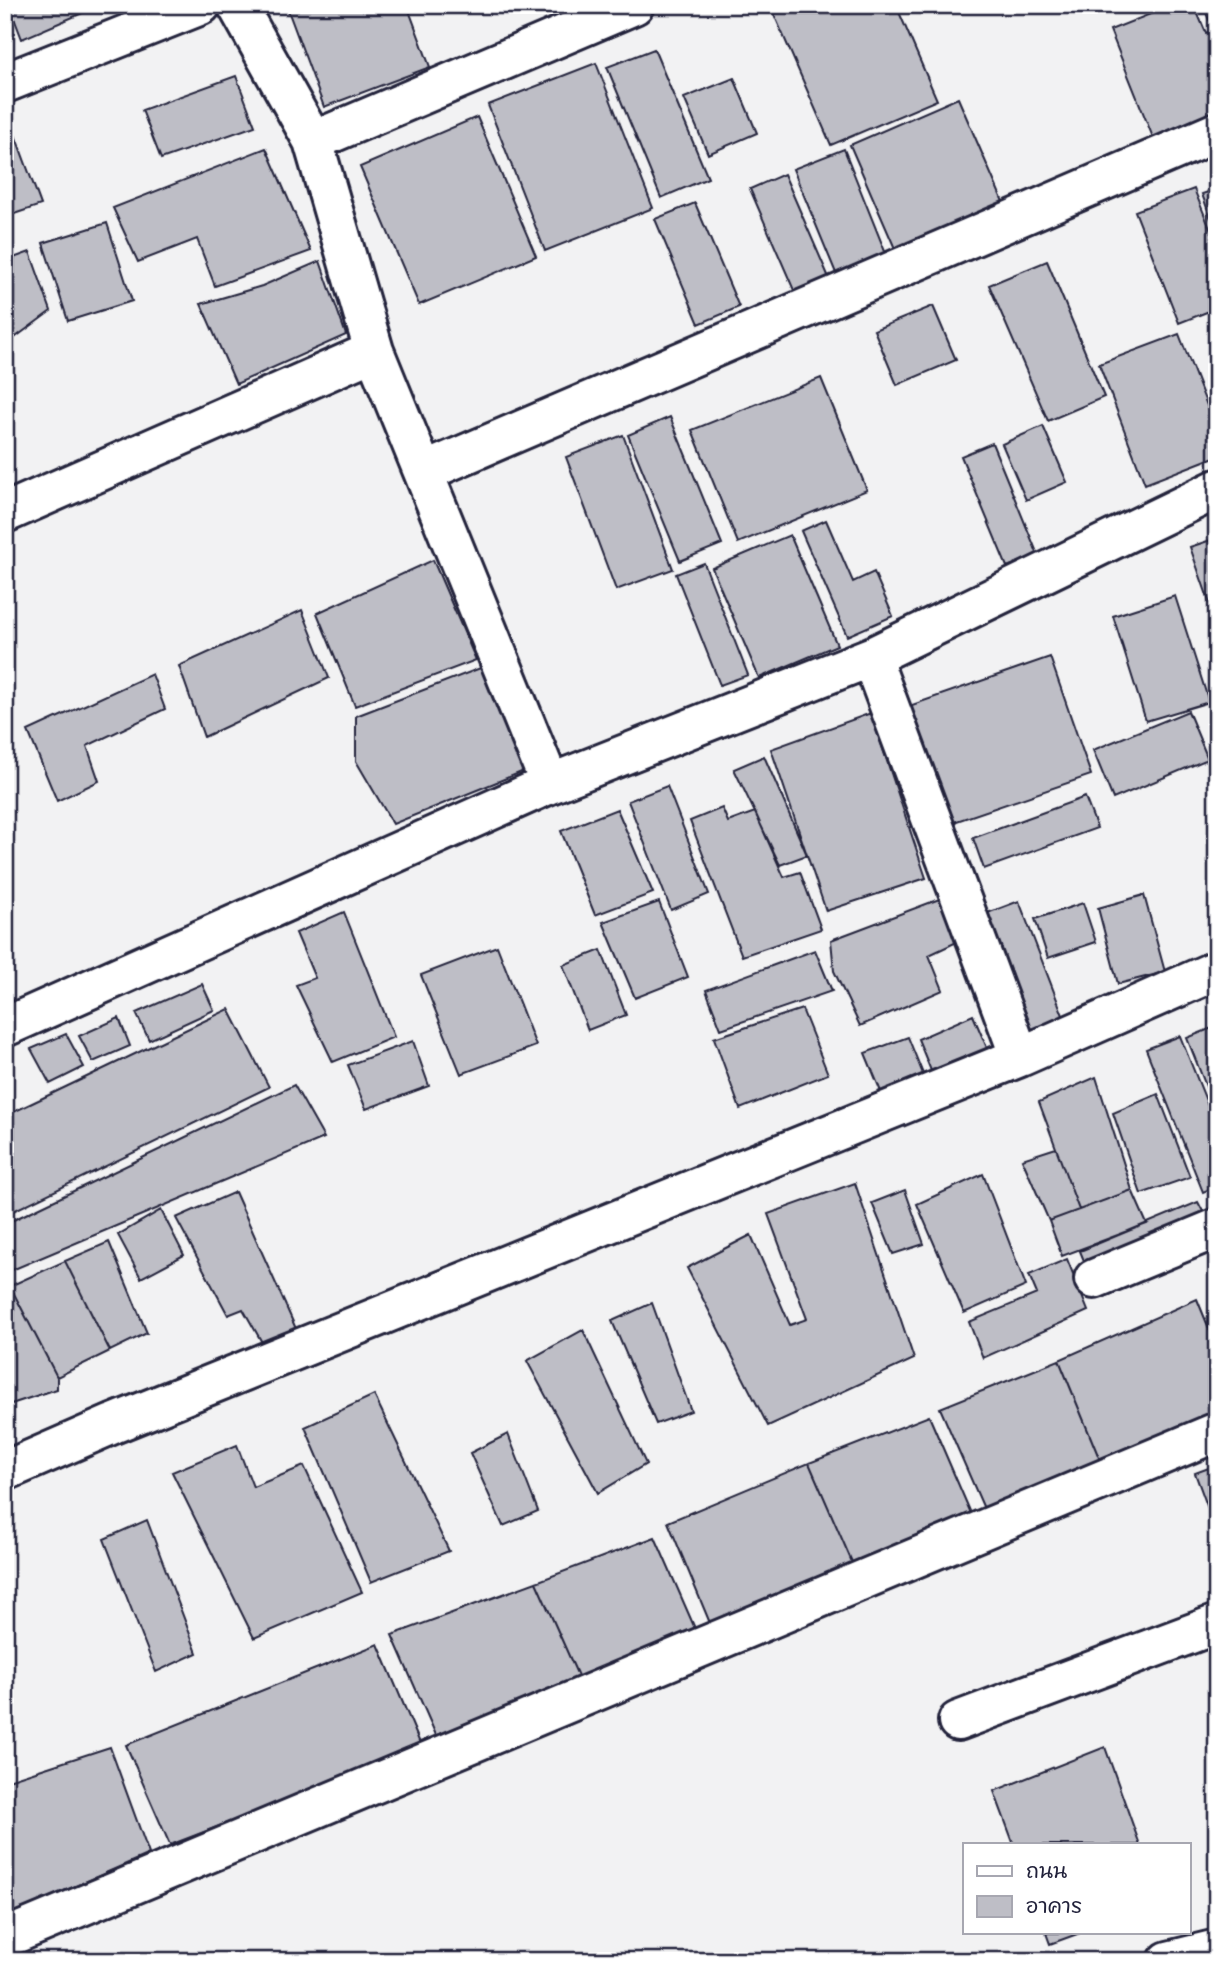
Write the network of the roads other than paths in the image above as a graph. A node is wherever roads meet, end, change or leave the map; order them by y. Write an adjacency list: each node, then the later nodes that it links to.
1 (201, 5): 4 (street)
2 (237, 5): 6 (street)
3 (615, 9): 6 (street)
4 (5, 83)
5 (1217, 132): 8 (street)
6 (313, 141): 7 (street)
7 (374, 351): 8 (street); 10 (street)
8 (424, 472): 12 (street)
9 (1217, 489): 11 (street)
10 (5, 513)
11 (871, 657): 12 (street); 15 (street)
12 (550, 784): 14 (street)
13 (1217, 970): 15 (street)
14 (5, 1027)
15 (1020, 1057): 19 (street)
16 (1217, 1228): 17 (street)
17 (1094, 1279)
18 (1217, 1432): 22 (street)
19 (5, 1471)
20 (1217, 1624): 21 (street)
21 (958, 1721)
22 (5, 1938)
23 (1217, 1949): 24 (street)
24 (1168, 1961)

